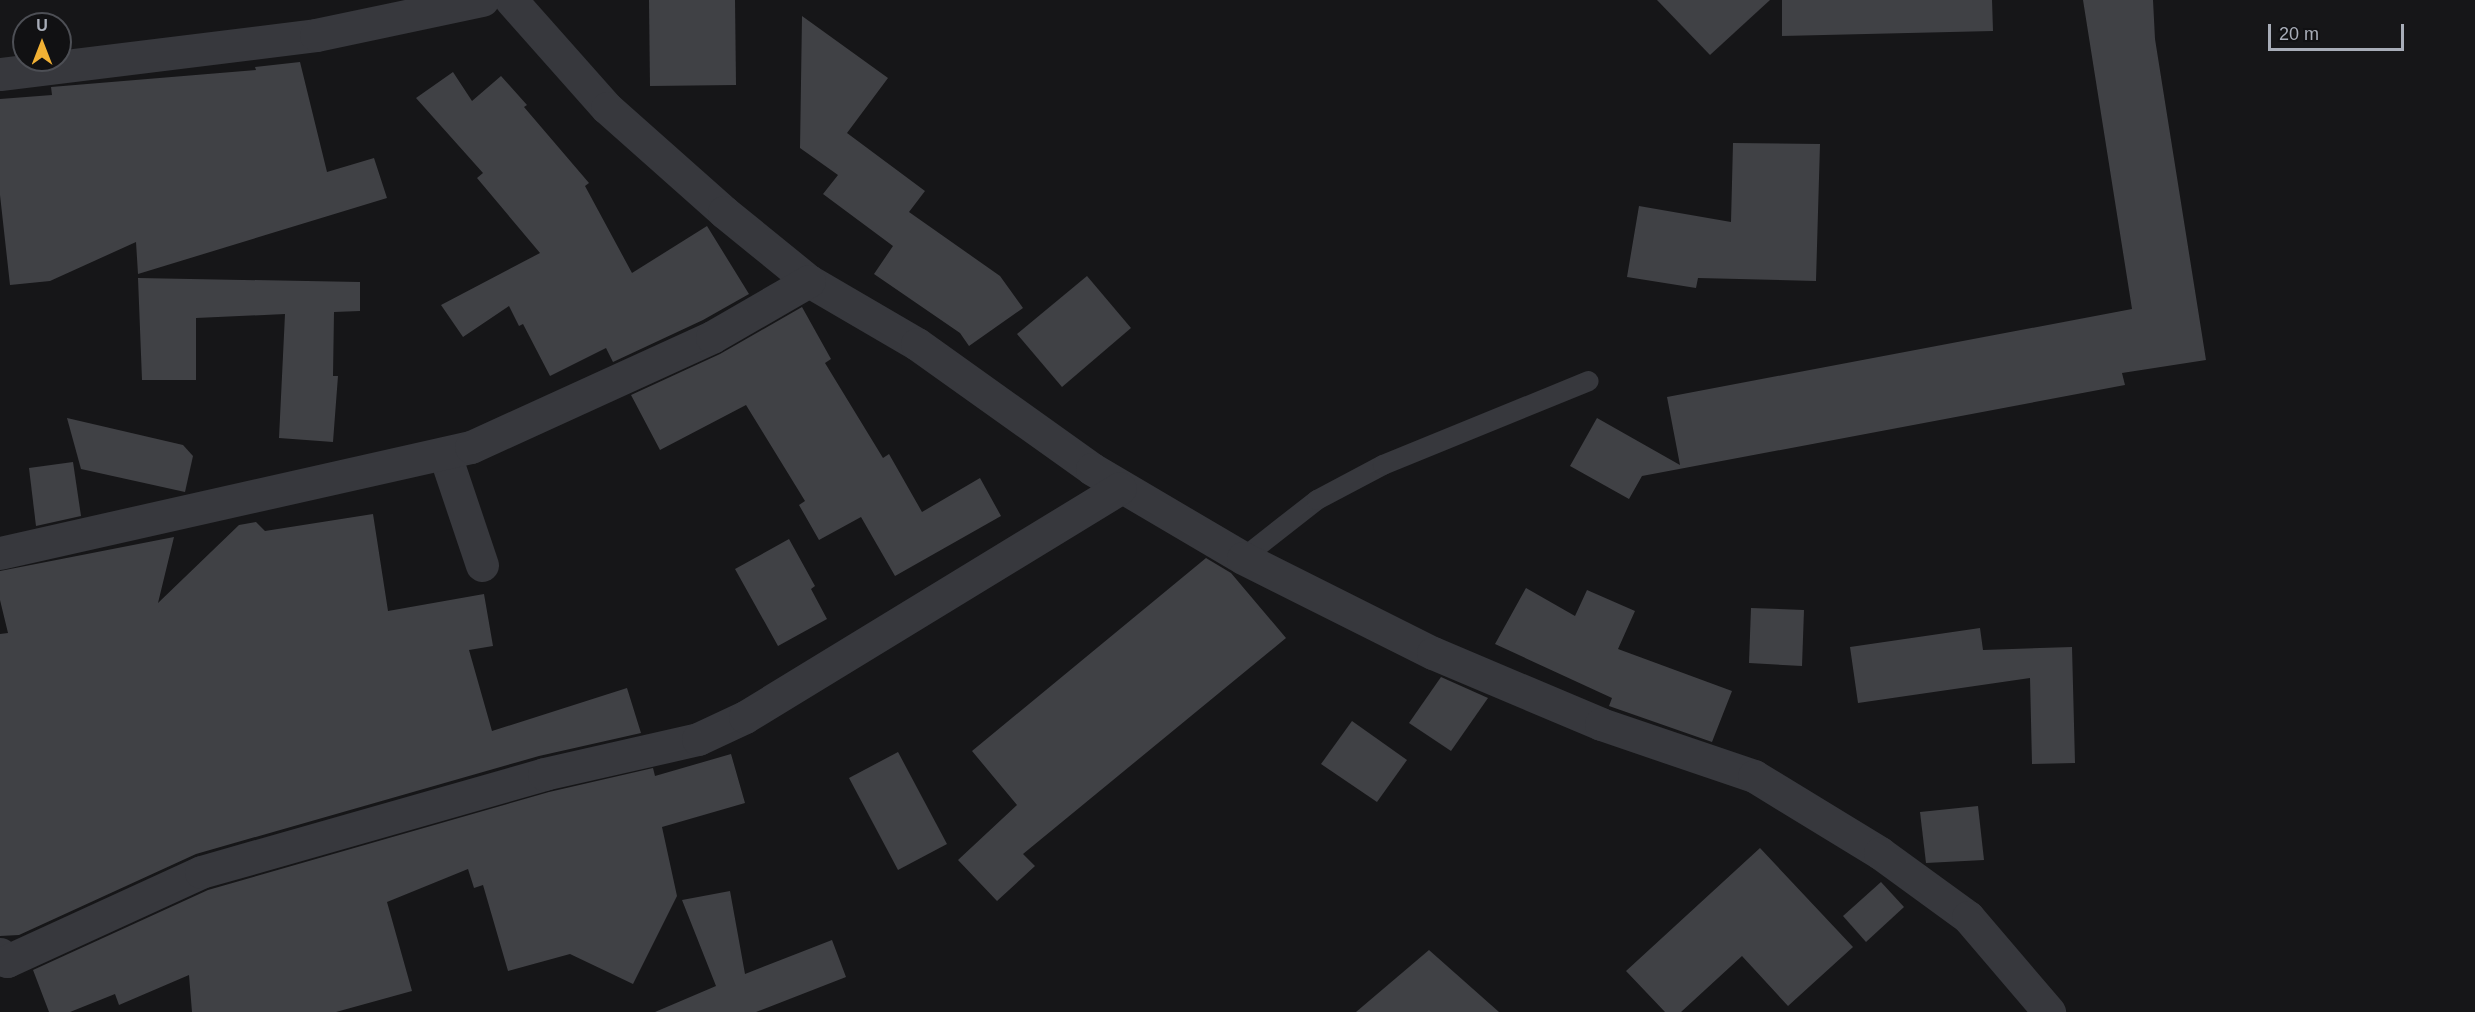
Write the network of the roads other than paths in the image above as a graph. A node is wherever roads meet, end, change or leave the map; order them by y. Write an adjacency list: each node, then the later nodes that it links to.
1 (482, 0): 3 (street)
2 (511, 0): 4 (street)
3 (0, 74)
4 (809, 280): 6 (street); 7 (street)
5 (1589, 381): 9 (lane)
6 (456, 451): 8 (street); 10 (street)
7 (1120, 488): 9 (street); 11 (street)
8 (0, 552)
9 (1243, 558): 12 (street)
10 (482, 565)
11 (0, 954)
12 (2049, 1012)

